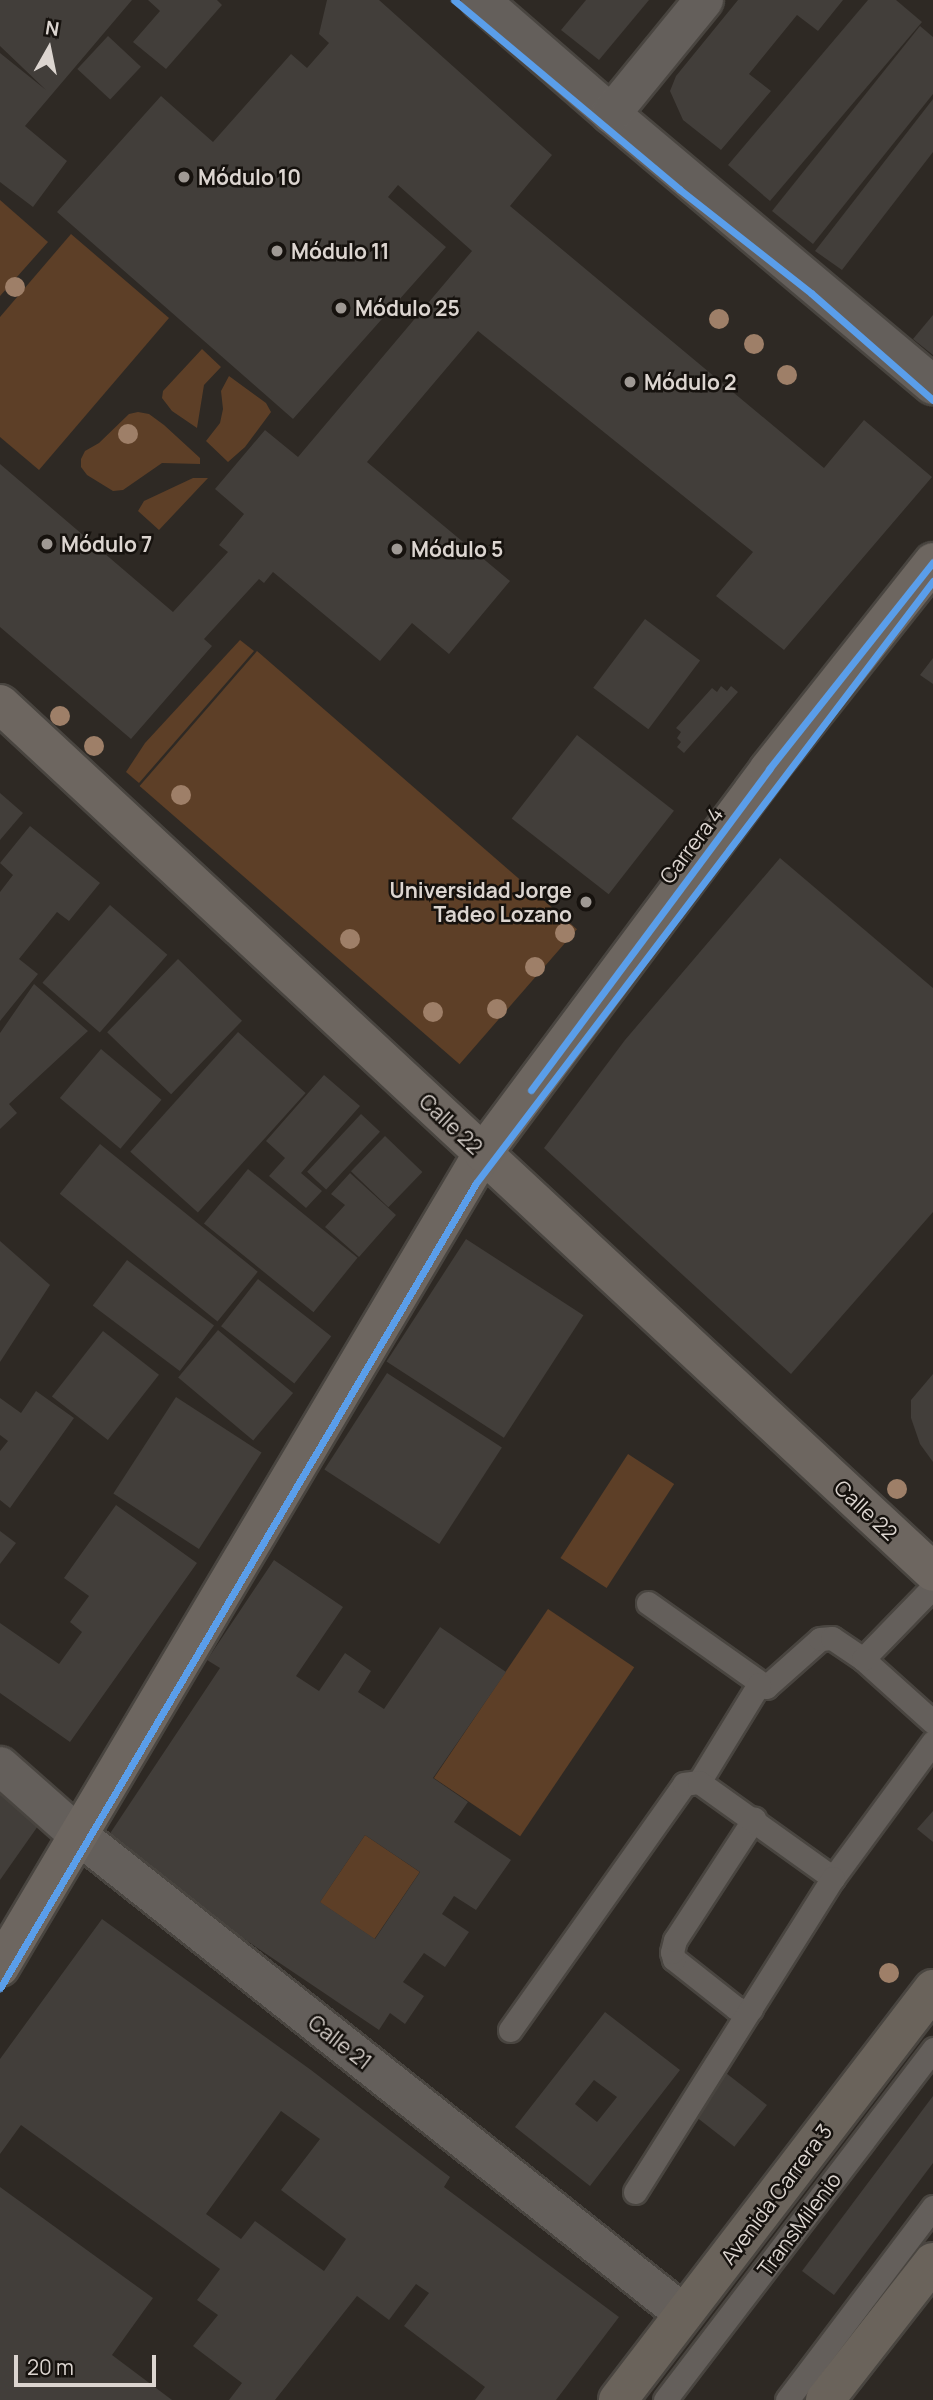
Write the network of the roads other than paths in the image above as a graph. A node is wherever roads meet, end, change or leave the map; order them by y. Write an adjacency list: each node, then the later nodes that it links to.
1 (480, 0): 3 (street)
2 (704, 0): 3 (street)
3 (611, 114): 4 (street)
4 (933, 385)
5 (933, 562): 7 (street, Carrera 4)
6 (0, 704): 7 (street, Calle 22)
7 (483, 1153): 8 (street, Calle 22); 18 (street, Carrera 4)
8 (933, 1572)
9 (933, 1587): 11 (lane)
10 (648, 1603): 12 (lane)
11 (863, 1659): 12 (lane); 13 (lane)
12 (759, 1684): 16 (lane)
13 (933, 1722)
14 (933, 1742): 19 (lane)
15 (0, 1766): 18 (street, Calle 21)
16 (699, 1782): 17 (lane); 23 (lane)
17 (754, 1819): 19 (lane); 22 (lane)
18 (78, 1835): 20 (street, Carrera 4); 28 (street, Calle 21)
19 (833, 1878): 22 (lane)
20 (0, 1967)
21 (933, 1989): 28 (main road, Avenida Carrera 3)
22 (751, 2008): 25 (lane)
23 (510, 2030)
24 (933, 2049): 31 (lane, TransMilenio)
25 (635, 2192)
26 (933, 2207): 32 (lane)
27 (933, 2262): 29 (main road)
28 (684, 2314): 30 (main road, Avenida Carrera 3)
29 (829, 2398)
30 (618, 2400)
31 (665, 2400)
32 (787, 2400)

